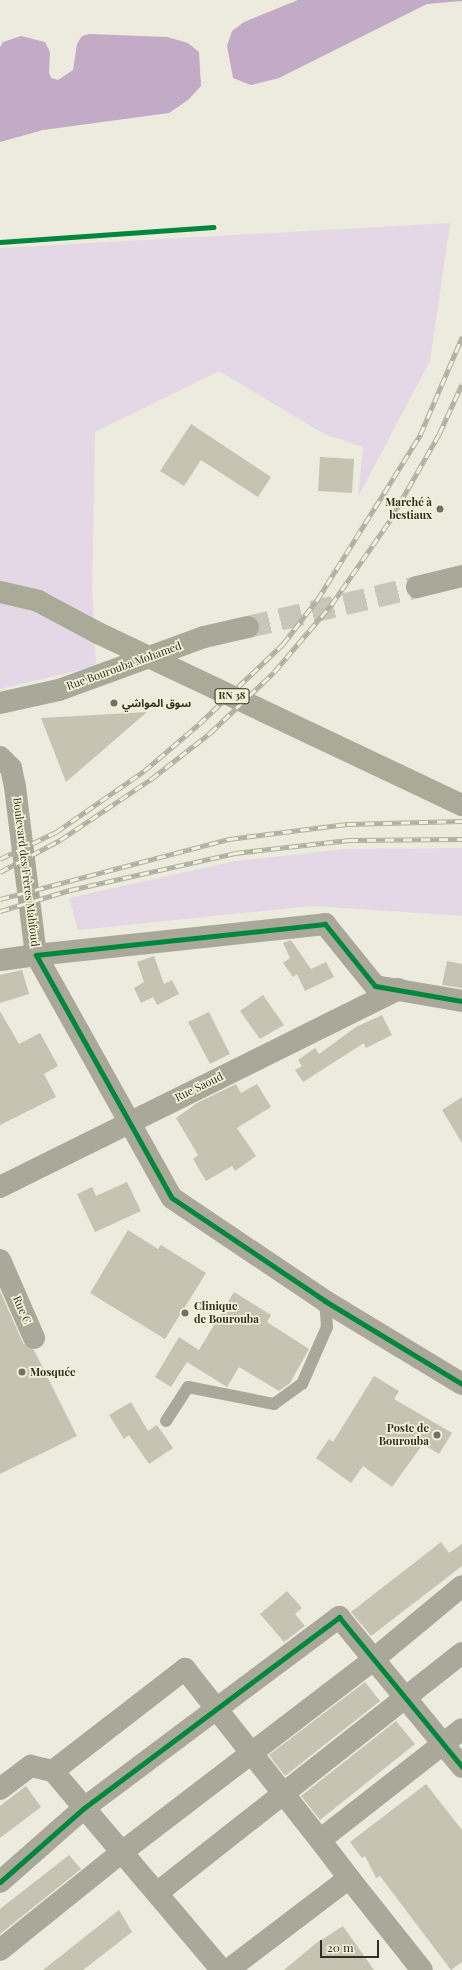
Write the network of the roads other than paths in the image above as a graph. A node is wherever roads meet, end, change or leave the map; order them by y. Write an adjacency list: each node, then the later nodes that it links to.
1 (462, 576): 2 (street)
2 (417, 587)
3 (0, 592): 7 (main road, RN 38)
4 (248, 627): 5 (street, Rue Bourouba Mohamed)
5 (0, 703)
6 (0, 757): 8 (street, Boulevard des Frères Mahfoud)
7 (462, 805)
8 (36, 956): 9 (street, Boulevard des Frères Mahfoud); 10 (street); 12 (street)
9 (0, 960)
10 (399, 989): 11 (street); 12 (street, Rue Saoud)
11 (462, 1001)
12 (128, 1122): 13 (street, Rue Saoud); 15 (street)
13 (0, 1187)
14 (0, 1260): 16 (street, Rue C)
15 (325, 1301): 17 (street); 18 (lane)
16 (34, 1338)
17 (462, 1384)
18 (166, 1421)
19 (462, 1586): 21 (street)
20 (462, 1653): 22 (street)
21 (374, 1659): 22 (street); 23 (street); 26 (street)
22 (406, 1698): 25 (street); 30 (street)
23 (218, 1708): 26 (street); 28 (street); 31 (street)
24 (462, 1729): 25 (street)
25 (443, 1743): 27 (street); 32 (street)
26 (253, 1753): 30 (street); 33 (street)
27 (462, 1767)
28 (53, 1771): 29 (street); 31 (street)
29 (0, 1789)
30 (284, 1793): 32 (street); 36 (street)
31 (84, 1808): 33 (street); 35 (street)
32 (320, 1840): 34 (street)
33 (122, 1852): 36 (street); 37 (street)
34 (348, 1878): 39 (street); 40 (street)
35 (0, 1882)
36 (157, 1894): 38 (street)
37 (0, 1950)
38 (222, 1970)
39 (228, 1970)
40 (422, 1970)

